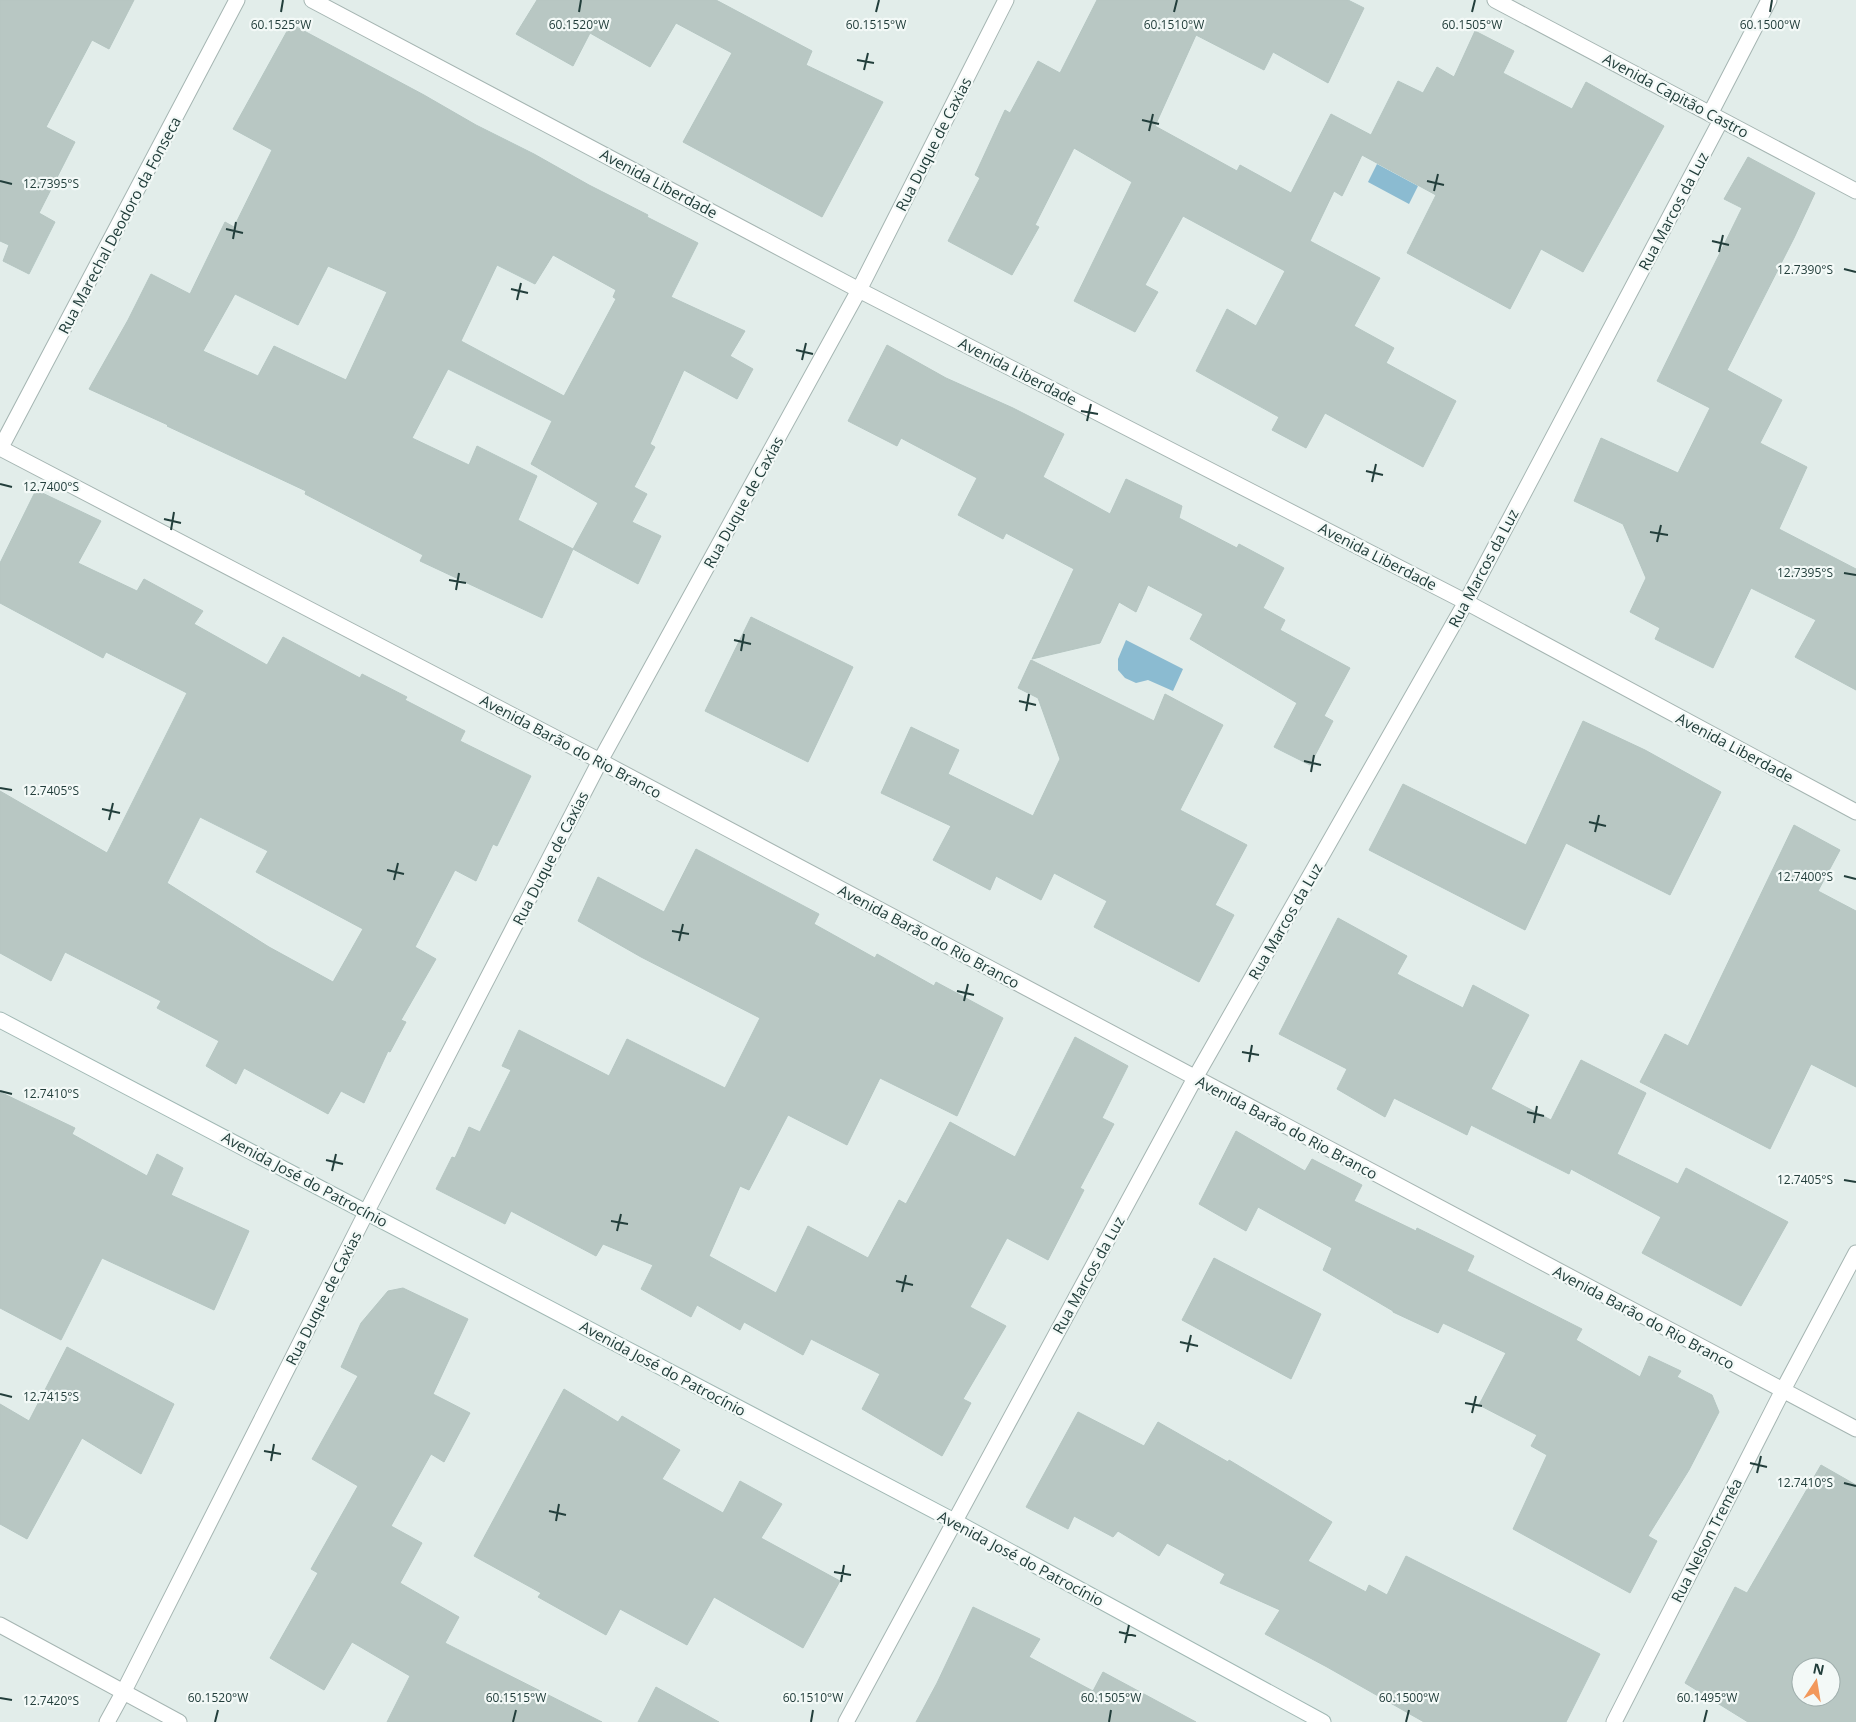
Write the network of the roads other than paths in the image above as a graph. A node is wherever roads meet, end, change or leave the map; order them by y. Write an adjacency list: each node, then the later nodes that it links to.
1 (237, 0): 9 (street, Rua Marechal Deodoro da Fonseca)
2 (312, 0): 8 (street, Avenida Liberdade)
3 (1006, 0): 8 (street, Rua Duque de Caxias)
4 (1495, 0): 6 (street, Avenida Capitão Castro)
5 (1769, 0): 6 (street, Rua Marcos da Luz)
6 (1716, 117): 7 (street, Avenida Capitão Castro); 10 (street, Rua Marcos da Luz)
7 (1856, 191)
8 (859, 290): 10 (street, Avenida Liberdade); 11 (street, Rua Duque de Caxias)
9 (0, 448): 11 (street, Avenida Barão do Rio Branco)
10 (1466, 602): 12 (street, Avenida Liberdade); 14 (street, Rua Marcos da Luz)
11 (600, 761): 14 (street, Avenida Barão do Rio Branco); 15 (street, Rua Duque de Caxias)
12 (1856, 812)
13 (0, 1020): 15 (street, Avenida José do Patrocínio)
14 (1195, 1078): 17 (street, Avenida Barão do Rio Branco); 19 (street, Rua Marcos da Luz)
15 (367, 1211): 19 (street, Avenida José do Patrocínio); 21 (street, Rua Duque de Caxias)
16 (1856, 1253): 17 (street, Rua Nelson Treméa)
17 (1782, 1390): 18 (street, Avenida Barão do Rio Branco); 26 (street, Rua Nelson Treméa)
18 (1856, 1429)
19 (954, 1521): 24 (street, Rua Marcos da Luz); 25 (street, Avenida José do Patrocínio)
20 (0, 1626): 21 (street)
21 (124, 1691): 22 (street, Rua Duque de Caxias); 23 (street)
22 (107, 1722)
23 (179, 1722)
24 (846, 1722)
25 (1323, 1722)
26 (1614, 1722)

